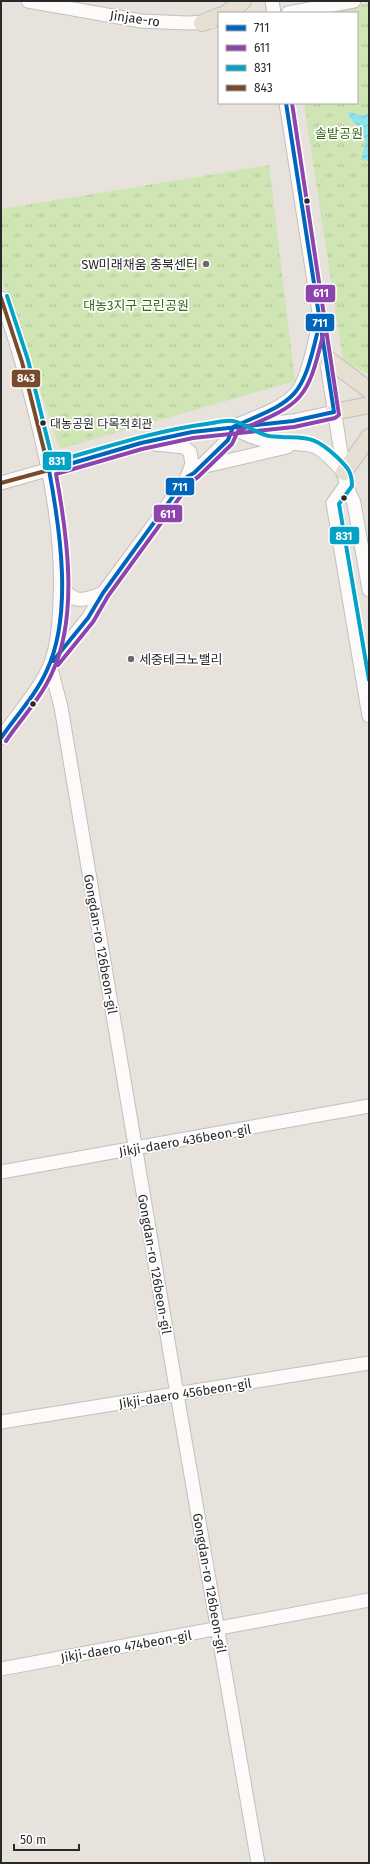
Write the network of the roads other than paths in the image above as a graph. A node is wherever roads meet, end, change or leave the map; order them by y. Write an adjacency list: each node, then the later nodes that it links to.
1 (28, 1): 10 (street, Jinjae-ro)
2 (242, 1): 5 (main road)
3 (272, 1): 6 (street)
4 (354, 1): 7 (street)
5 (228, 12)
6 (274, 12)
7 (294, 12)
8 (218, 16): 10 (main road)
9 (218, 22): 10 (street, Jinjae-ro)
10 (202, 23): 11 (main road)
11 (218, 29)
12 (286, 104): 14 (street)
13 (1, 298): 24 (street)
14 (319, 320): 15 (street); 19 (street)
15 (325, 357): 16 (main road); 18 (street)
16 (369, 390)
17 (369, 405): 18 (main road)
18 (334, 412): 19 (street); 26 (street)
19 (232, 427): 21 (street); 22 (street); 23 (street)
20 (369, 437): 26 (main road)
21 (141, 443): 24 (street); 25 (street)
22 (302, 444): 23 (street); 26 (street)
23 (201, 467): 25 (street)
24 (49, 470): 27 (street); 28 (street)
25 (187, 477): 30 (street)
26 (345, 479): 29 (street); 32 (street)
27 (1, 483)
28 (60, 580): 30 (street); 31 (street)
29 (369, 590)
30 (103, 593): 31 (street)
31 (50, 665): 33 (street); 35 (street, Gongdan-ro 126beon-gil)
32 (369, 716)
33 (1, 738)
34 (369, 1106): 35 (street, Jikji-daero 436beon-gil)
35 (136, 1149): 36 (street, Jikji-daero 436beon-gil); 38 (street, Gongdan-ro 126beon-gil)
36 (1, 1172)
37 (369, 1363): 38 (street, Jikji-daero 456beon-gil)
38 (177, 1394): 39 (street, Jikji-daero 456beon-gil); 41 (street, Gongdan-ro 126beon-gil)
39 (1, 1422)
40 (369, 1600): 41 (street, Jikji-daero 474beon-gil)
41 (217, 1629): 42 (street, Jikji-daero 474beon-gil); 43 (street, Gongdan-ro 126beon-gil)
42 (1, 1669)
43 (258, 1863)

